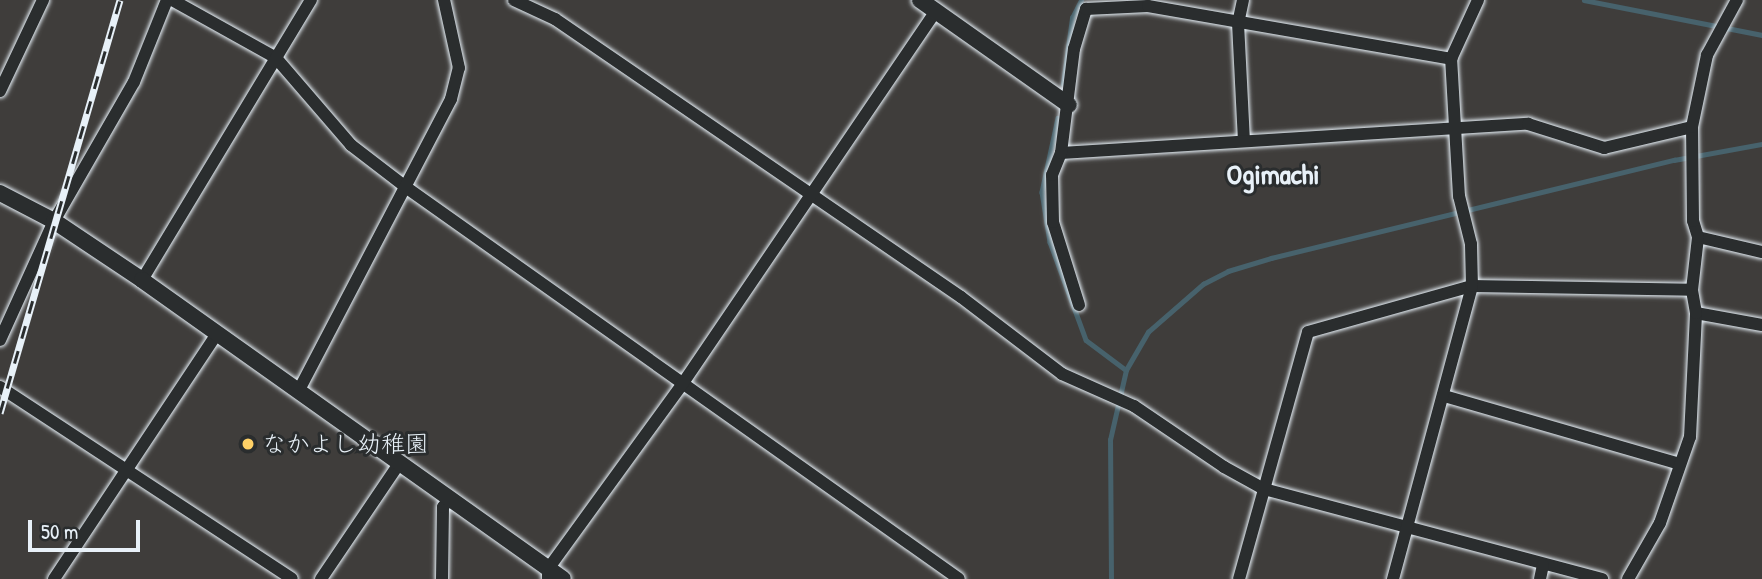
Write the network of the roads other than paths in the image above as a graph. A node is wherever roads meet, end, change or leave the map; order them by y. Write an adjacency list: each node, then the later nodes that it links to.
1 (43, 0): 15 (street)
2 (167, 0): 24 (street)
3 (172, 0): 13 (street)
4 (311, 0): 13 (street)
5 (444, 0): 21 (street)
6 (514, 0): 23 (street)
7 (920, 0): 11 (street)
8 (1243, 0): 12 (street)
9 (1478, 0): 14 (street)
10 (1737, 0): 18 (street)
11 (936, 11): 16 (street); 23 (street)
12 (1238, 23): 14 (street); 16 (street); 19 (street)
13 (276, 58): 21 (street); 27 (street)
14 (1451, 59): 17 (street)
15 (0, 91)
16 (1069, 105): 20 (street)
17 (1455, 125): 18 (street); 19 (street); 28 (street)
18 (1691, 132): 25 (street)
19 (1244, 140): 20 (street)
20 (1061, 153): 30 (street)
21 (407, 188): 35 (street); 37 (street)
22 (0, 193): 24 (street)
23 (812, 195): 35 (street); 42 (street)
24 (54, 221): 27 (street); 34 (street)
25 (1698, 237): 26 (street); 29 (street)
26 (1762, 252)
27 (142, 280): 33 (street)
28 (1472, 286): 29 (street); 38 (street); 42 (street)
29 (1692, 290): 31 (street)
30 (1079, 305)
31 (1696, 313): 32 (street); 40 (street)
32 (1762, 325)
33 (216, 335): 37 (street); 41 (street)
34 (0, 340)
35 (681, 386): 46 (street); 52 (street)
36 (0, 387): 41 (street)
37 (299, 390): 39 (street)
38 (1444, 396): 40 (street); 44 (street)
39 (399, 464): 43 (street); 49 (street)
40 (1679, 464): 57 (street)
41 (128, 468): 47 (street); 48 (street)
42 (1264, 489): 44 (street); 53 (street)
43 (449, 499): 46 (street); 50 (street)
44 (1406, 523): 45 (street); 54 (street)
45 (1543, 565): 55 (street); 56 (street)
46 (548, 574): 51 (street)
47 (54, 579)
48 (292, 579)
49 (321, 579)
50 (442, 579)
51 (563, 579)
52 (959, 579)
53 (1239, 579)
54 (1393, 579)
55 (1540, 579)
56 (1602, 579)
57 (1628, 579)

